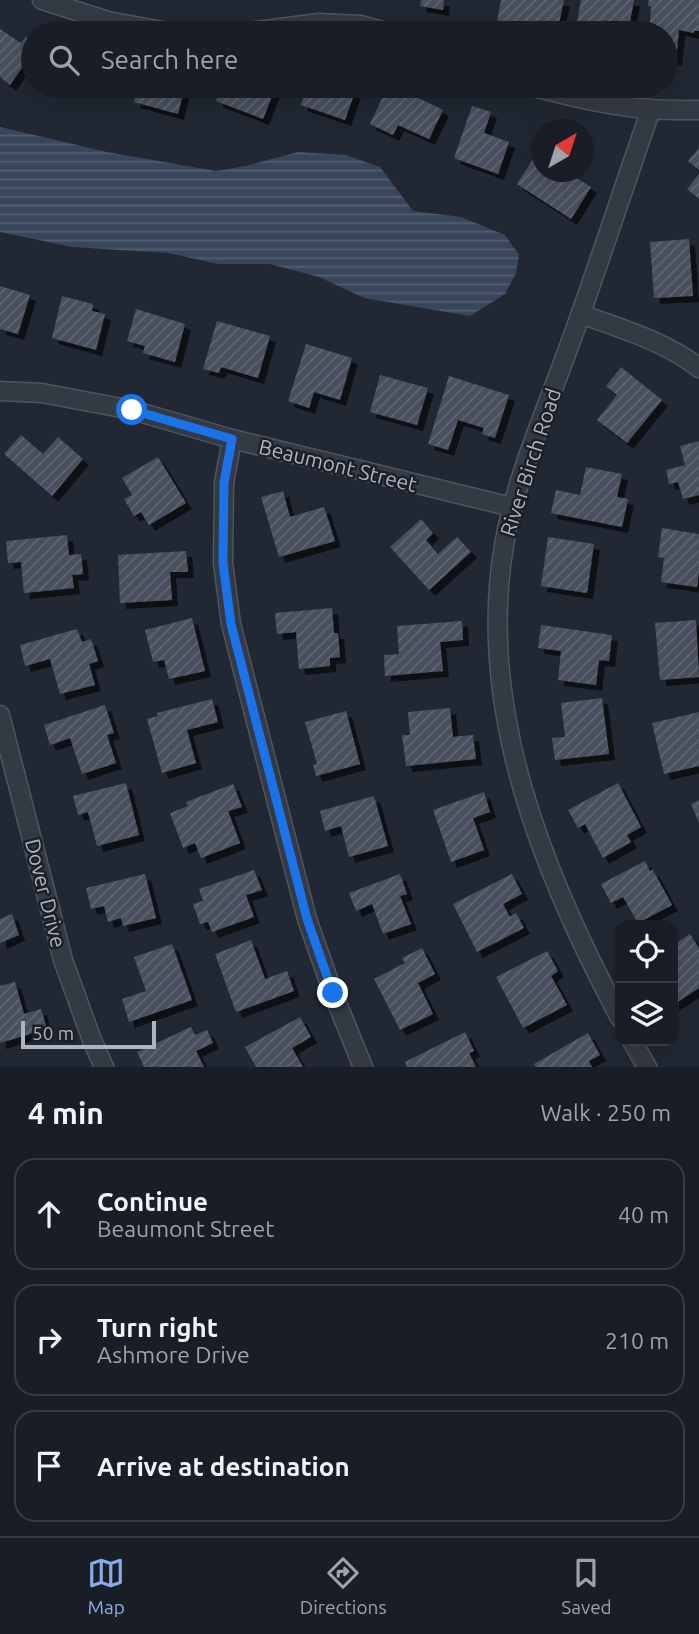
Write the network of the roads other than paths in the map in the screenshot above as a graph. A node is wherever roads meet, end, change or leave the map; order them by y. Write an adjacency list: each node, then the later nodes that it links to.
1 (42, 0): 2 (street)
2 (105, 21)
3 (585, 98): 4 (street)
4 (650, 109): 5 (street); 6 (street, River Birch Road)
5 (699, 110)
6 (581, 314): 7 (street); 10 (street, River Birch Road)
7 (699, 368)
8 (0, 391): 9 (street, Beaumont Street)
9 (232, 439): 10 (street, Beaumont Street); 15 (street)
10 (512, 507): 12 (street, River Birch Road)
11 (0, 715): 14 (street, Dover Drive)
12 (615, 1009)
13 (635, 1046): 16 (street)
14 (104, 1067)
15 (363, 1067)
16 (647, 1067)

